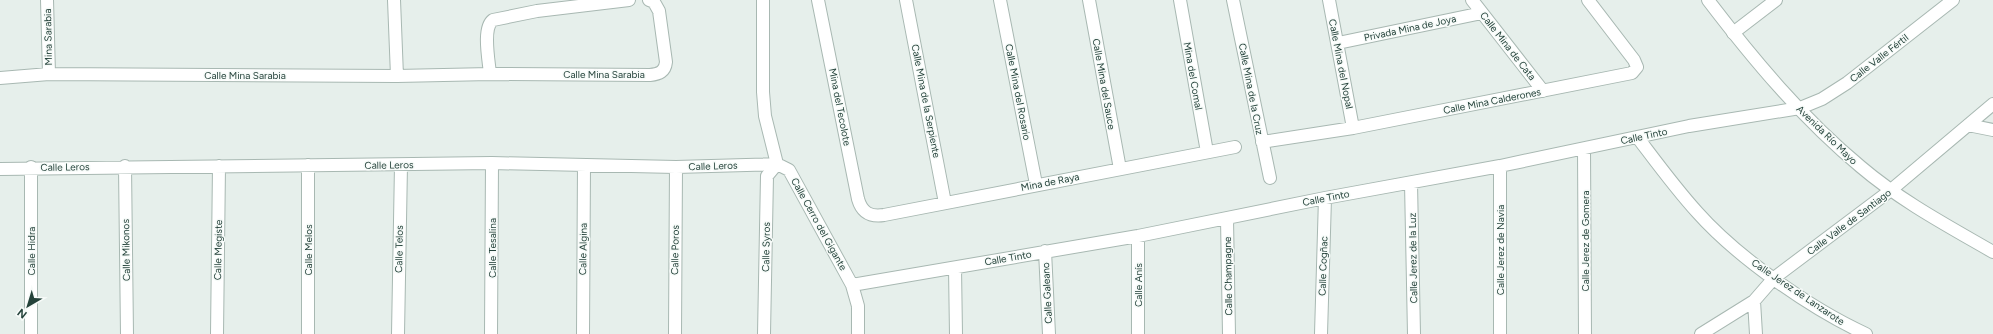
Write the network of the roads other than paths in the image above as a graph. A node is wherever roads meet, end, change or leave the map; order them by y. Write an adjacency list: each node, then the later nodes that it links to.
1 (47, 0): 21 (street, Mina Sarabia)
2 (394, 0): 23 (street)
3 (629, 0): 22 (street)
4 (649, 0): 22 (street, Calle Mina Sarabia)
5 (763, 0): 37 (street)
6 (818, 0): 54 (street, Mina del Tecolote)
7 (906, 0): 53 (street, Calle Mina de la Serpiente)
8 (1000, 0): 50 (street, Calle Mina del Rosario)
9 (1089, 0): 47 (street, Calle Mina del Sauce)
10 (1180, 0): 35 (street, Mina del Comal)
11 (1234, 0): 32 (street, Calle Mina de la Cruz)
12 (1329, 0): 20 (street, Calle Mina del Nopal)
13 (1472, 0): 18 (street, Calle Mina de Cata)
14 (1588, 0): 25 (street, Calle Mina Calderones)
15 (1708, 0): 19 (street, Avenida Río Mayo)
16 (1776, 0): 19 (street)
17 (1953, 0): 27 (street, Calle Valle Fértil)
18 (1482, 13): 20 (street, Privada Mina de Joya); 25 (street, Calle Mina de Cata)
19 (1733, 33): 27 (street, Avenida Río Mayo)
20 (1338, 43): 29 (street, Calle Mina del Nopal)
21 (49, 74): 23 (street, Calle Mina Sarabia); 24 (street, Calle Mina Sarabia)
22 (490, 74): 23 (street, Calle Mina Sarabia)
23 (397, 76)
24 (0, 78)
25 (1543, 91): 29 (street, Calle Mina Calderones)
26 (1993, 104): 28 (street, Calle Valle de Santiago)
27 (1800, 108): 31 (street, Calle Tinto); 51 (street, Avenida Río Mayo)
28 (1968, 125): 30 (street); 51 (street, Calle Valle de Santiago)
29 (1353, 128): 32 (street, Calle Mina Calderones)
30 (1993, 130)
31 (1638, 138): 34 (street, Calle Tinto); 60 (street, Calle Jerez de Lanzarote)
32 (1262, 142): 48 (street, Calle Mina de la Cruz)
33 (1235, 147): 35 (street, Mina de Raya)
34 (1584, 149): 43 (street, Calle Tinto); 81 (street, Calle Jerez de Gomera)
35 (1207, 152): 47 (street, Mina de Raya)
36 (492, 163): 39 (street, Calle Leros); 40 (street, Calle Leros); 69 (street, Calle Tesalina)
37 (777, 164): 45 (street, Calle Leros); 61 (street, Calle Cerro del Gigante); 72 (street, Calle Syros)
38 (308, 165): 39 (street, Calle Leros); 42 (street, Calle Leros); 67 (street, Calle Melos)
39 (401, 165): 68 (street, Calle Telos)
40 (584, 165): 45 (street, Calle Leros); 70 (street, Calle Algina)
41 (125, 166): 42 (street, Calle Leros); 44 (street, Calle Leros); 65 (street, Calle Mikonos)
42 (219, 166): 66 (street, Calle Megiste)
43 (1500, 166): 49 (street, Calle Tinto); 80 (street, Calle Jerez de Navia)
44 (31, 167): 46 (street, Calle Leros); 64 (street, Calle Hidra)
45 (676, 167): 71 (street, Calle Poros)
46 (0, 169)
47 (1120, 169): 50 (street, Mina de Raya)
48 (1270, 178)
49 (1412, 183): 52 (street, Calle Tinto); 79 (street, Calle Jerez de la Luz)
50 (1036, 184): 53 (street, Mina de Raya)
51 (1891, 190): 58 (street, Avenida Río Mayo); 60 (street, Calle Valle de Santiago)
52 (1325, 198): 55 (street, Calle Tinto); 78 (street, Calle Cogñac)
53 (945, 203): 54 (street, Mina de Raya)
54 (865, 213)
55 (1227, 219): 56 (street, Calle Tinto); 77 (street, Calle Champagne)
56 (1138, 236): 57 (street, Calle Tinto); 76 (street, Calle Anís)
57 (1045, 251): 59 (street, Calle Tinto); 75 (street, Calle Galeano)
58 (1993, 252)
59 (955, 268): 61 (street, Calle Tinto); 74 (street)
60 (1774, 278): 62 (street, Calle Valle de Santiago); 63 (street, Calle Jerez de Lanzarote)
61 (852, 285): 73 (street, Calle Cerro del Gigante)
62 (1754, 301): 82 (street, Calle Valle de Santiago); 83 (street)
63 (1851, 331): 84 (street, Calle Jerez de Lanzarote)
64 (31, 334)
65 (127, 334)
66 (216, 334)
67 (308, 334)
68 (398, 334)
69 (491, 334)
70 (582, 334)
71 (675, 334)
72 (764, 334)
73 (858, 334)
74 (956, 334)
75 (1049, 334)
76 (1138, 334)
77 (1229, 334)
78 (1321, 334)
79 (1414, 334)
80 (1500, 334)
81 (1585, 334)
82 (1701, 334)
83 (1756, 334)
84 (1866, 334)

